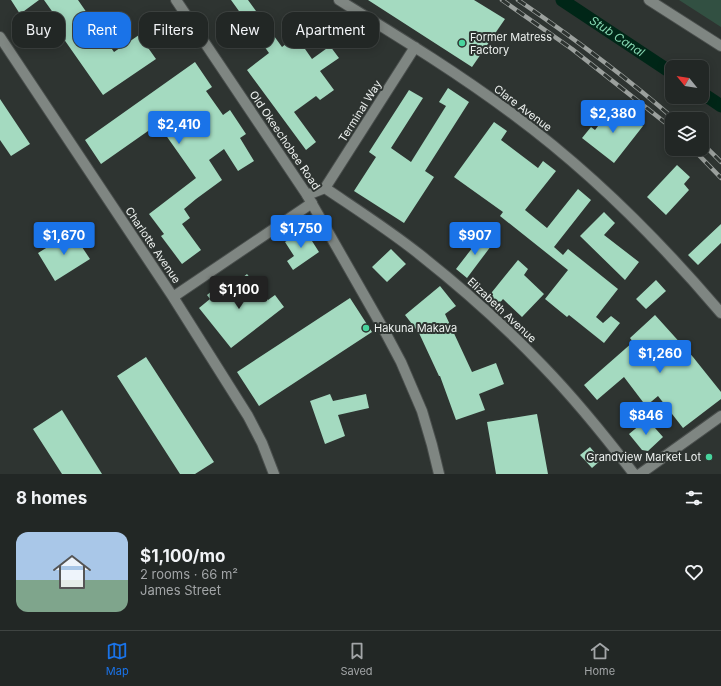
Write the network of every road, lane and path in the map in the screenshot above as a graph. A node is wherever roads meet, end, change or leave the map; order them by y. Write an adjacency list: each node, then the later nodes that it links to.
1 (176, 0): 8 (street, Old Okeechobee Road)
2 (340, 0): 6 (street, Clare Avenue)
3 (649, 0): 5 (street)
4 (0, 37): 9 (street, Charlotte Avenue)
5 (721, 46)
6 (415, 47): 7 (street, Terminal Way); 10 (street, Clare Avenue)
7 (324, 188): 8 (street); 14 (street, Elizabeth Avenue)
8 (310, 199): 9 (street); 13 (street, Old Okeechobee Road)
9 (173, 297): 12 (street, Charlotte Avenue)
10 (721, 313)
11 (721, 416): 15 (street)
12 (274, 474)
13 (439, 474)
14 (634, 474)
15 (640, 474)

